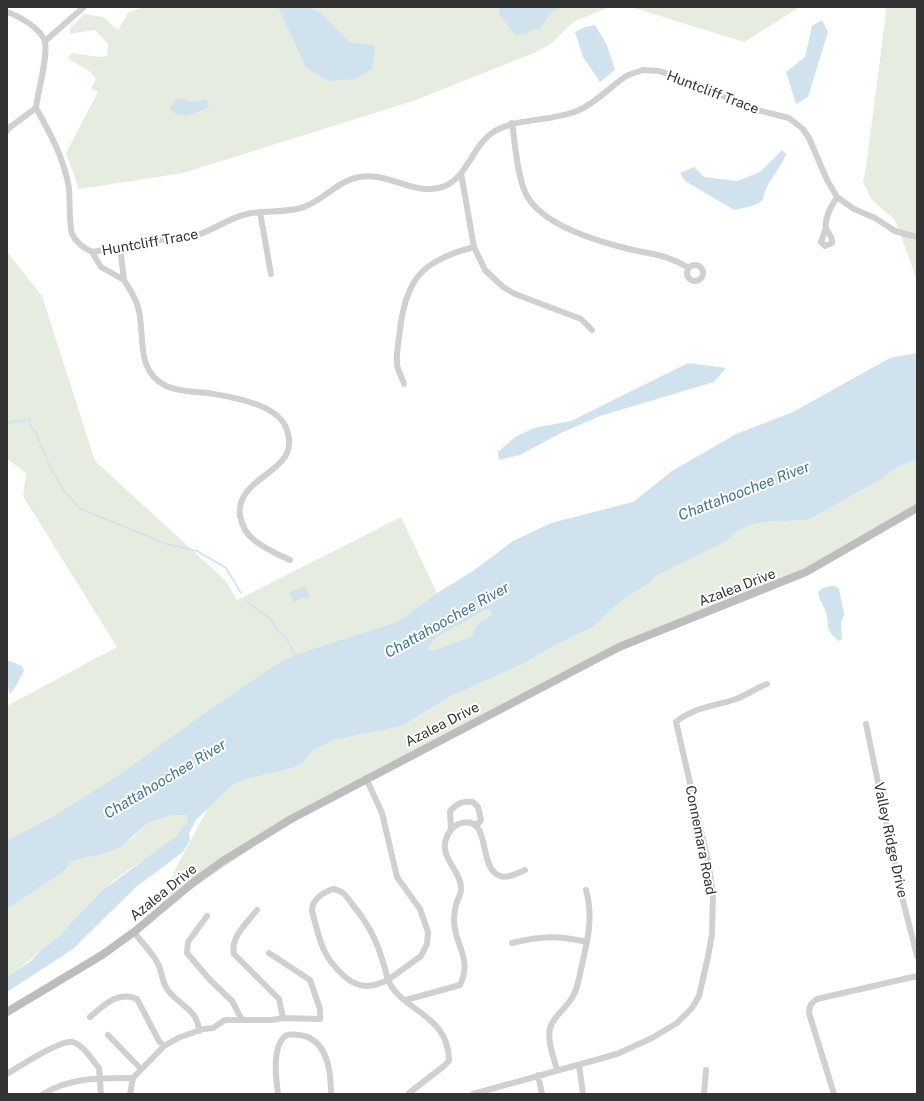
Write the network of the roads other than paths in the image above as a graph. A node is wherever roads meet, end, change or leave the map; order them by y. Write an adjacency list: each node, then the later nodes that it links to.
1 (84, 7): 3 (street)
2 (7, 12): 3 (street)
3 (45, 41): 4 (street)
4 (36, 108): 6 (street); 14 (street, Huntcliff Trace)
5 (512, 123): 7 (street, Huntcliff Trace); 8 (street, Huntcliff Trace); 15 (street)
6 (7, 131)
7 (461, 173): 9 (street, Huntcliff Trace); 13 (street)
8 (837, 197): 10 (street); 11 (street, Huntcliff Trace)
9 (260, 212): 12 (street, Huntcliff Trace); 16 (street)
10 (826, 228)
11 (917, 237)
12 (120, 247): 14 (street, Huntcliff Trace); 17 (street)
13 (474, 247): 18 (street); 19 (street)
14 (92, 252): 17 (street)
15 (689, 268)
16 (271, 274)
17 (124, 280): 21 (street)
18 (592, 330)
19 (404, 384)
20 (917, 508): 24 (street, Azalea Drive)
21 (290, 560)
22 (767, 684): 46 (street, Connemara Road)
23 (866, 724): 35 (street, Valley Ridge Drive)
24 (366, 778): 31 (street, Azalea Drive); 37 (street)
25 (476, 826): 26 (street); 26 (street); 27 (street)
26 (451, 830): 38 (street)
27 (525, 870)
28 (586, 890): 33 (street)
29 (257, 910): 41 (street)
30 (207, 916): 42 (street)
31 (134, 932): 39 (street, Azalea Drive); 43 (street)
32 (512, 942): 33 (street)
33 (587, 942): 48 (street)
34 (269, 953): 41 (street)
35 (917, 956)
36 (917, 976): 64 (street)
37 (388, 980): 37 (street); 38 (street)
38 (406, 1000): 54 (street)
39 (7, 1012)
40 (90, 1017): 45 (street)
41 (283, 1018): 42 (street)
42 (242, 1020): 43 (street)
43 (199, 1031): 45 (street)
44 (108, 1035): 47 (street)
45 (164, 1046): 47 (street)
46 (579, 1065): 48 (street, Connemara Road); 62 (street)
47 (141, 1069): 53 (street)
48 (557, 1070): 51 (street, Connemara Road)
49 (706, 1070): 63 (street)
50 (7, 1074): 52 (street)
51 (540, 1075): 60 (street, Connemara Road); 61 (street)
52 (100, 1078): 53 (street); 55 (street); 56 (street)
53 (133, 1078): 57 (street)
54 (409, 1093)
55 (43, 1094)
56 (101, 1094)
57 (130, 1094)
58 (278, 1094): 59 (street)
59 (331, 1094)
60 (473, 1094)
61 (542, 1094)
62 (583, 1094)
63 (704, 1094)
64 (834, 1094)

